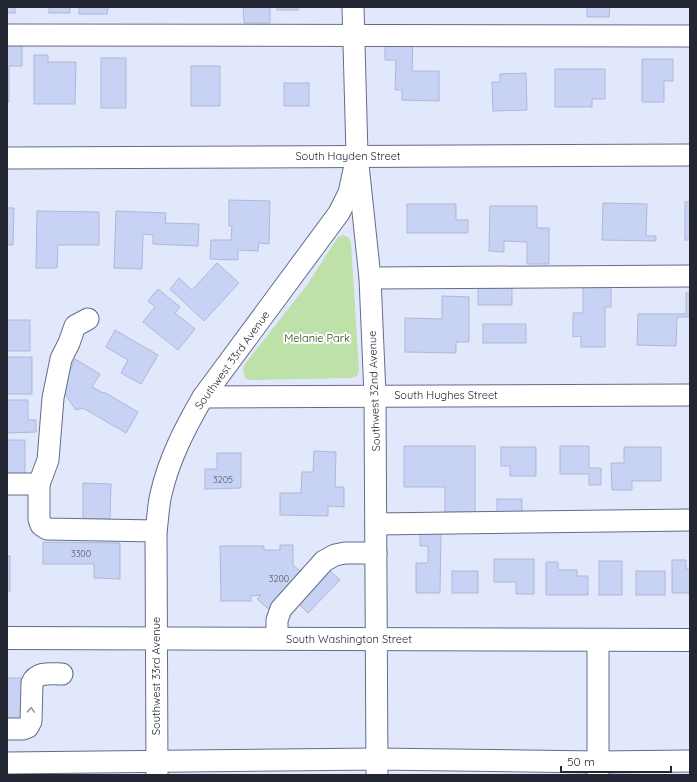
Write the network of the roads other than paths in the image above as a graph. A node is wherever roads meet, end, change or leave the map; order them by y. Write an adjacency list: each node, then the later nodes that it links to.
1 (353, 7): 3 (street, Southwest 32nd Avenue)
2 (7, 35): 3 (street)
3 (354, 36): 4 (street); 6 (street, Southwest 32nd Avenue)
4 (690, 36)
5 (690, 155): 6 (street, South Hayden Street)
6 (357, 156): 7 (street, South Hayden Street); 9 (street, Southwest 32nd Avenue); 13 (street, Southwest 33rd Avenue)
7 (7, 158)
8 (690, 276): 9 (street)
9 (370, 278): 12 (street, Southwest 32nd Avenue)
10 (88, 319): 15 (street)
11 (690, 395): 12 (street, South Hughes Street)
12 (375, 396): 13 (street, South Hughes Street); 17 (street, Southwest 32nd Avenue)
13 (203, 397): 18 (street, Southwest 33rd Avenue)
14 (7, 484): 15 (street)
15 (39, 484): 18 (street)
16 (690, 520): 17 (street)
17 (376, 524): 19 (street, Southwest 32nd Avenue)
18 (156, 531): 21 (street, Southwest 33rd Avenue)
19 (376, 553): 22 (street); 23 (street, Southwest 32nd Avenue)
20 (7, 638): 21 (main road, South Washington Street)
21 (156, 638): 22 (main road, South Washington Street); 31 (street, Southwest 33rd Avenue)
22 (277, 638): 23 (main road, South Washington Street)
23 (376, 639): 24 (main road, South Washington Street); 30 (street, Southwest 32nd Avenue)
24 (598, 640): 25 (main road, South Washington Street); 32 (street)
25 (690, 640)
26 (62, 674): 27 (street, one-way to 26)
27 (7, 729)
28 (690, 761): 32 (street)
29 (7, 763): 31 (street)
30 (377, 767): 31 (street); 32 (street)
31 (157, 768)
32 (598, 768)

